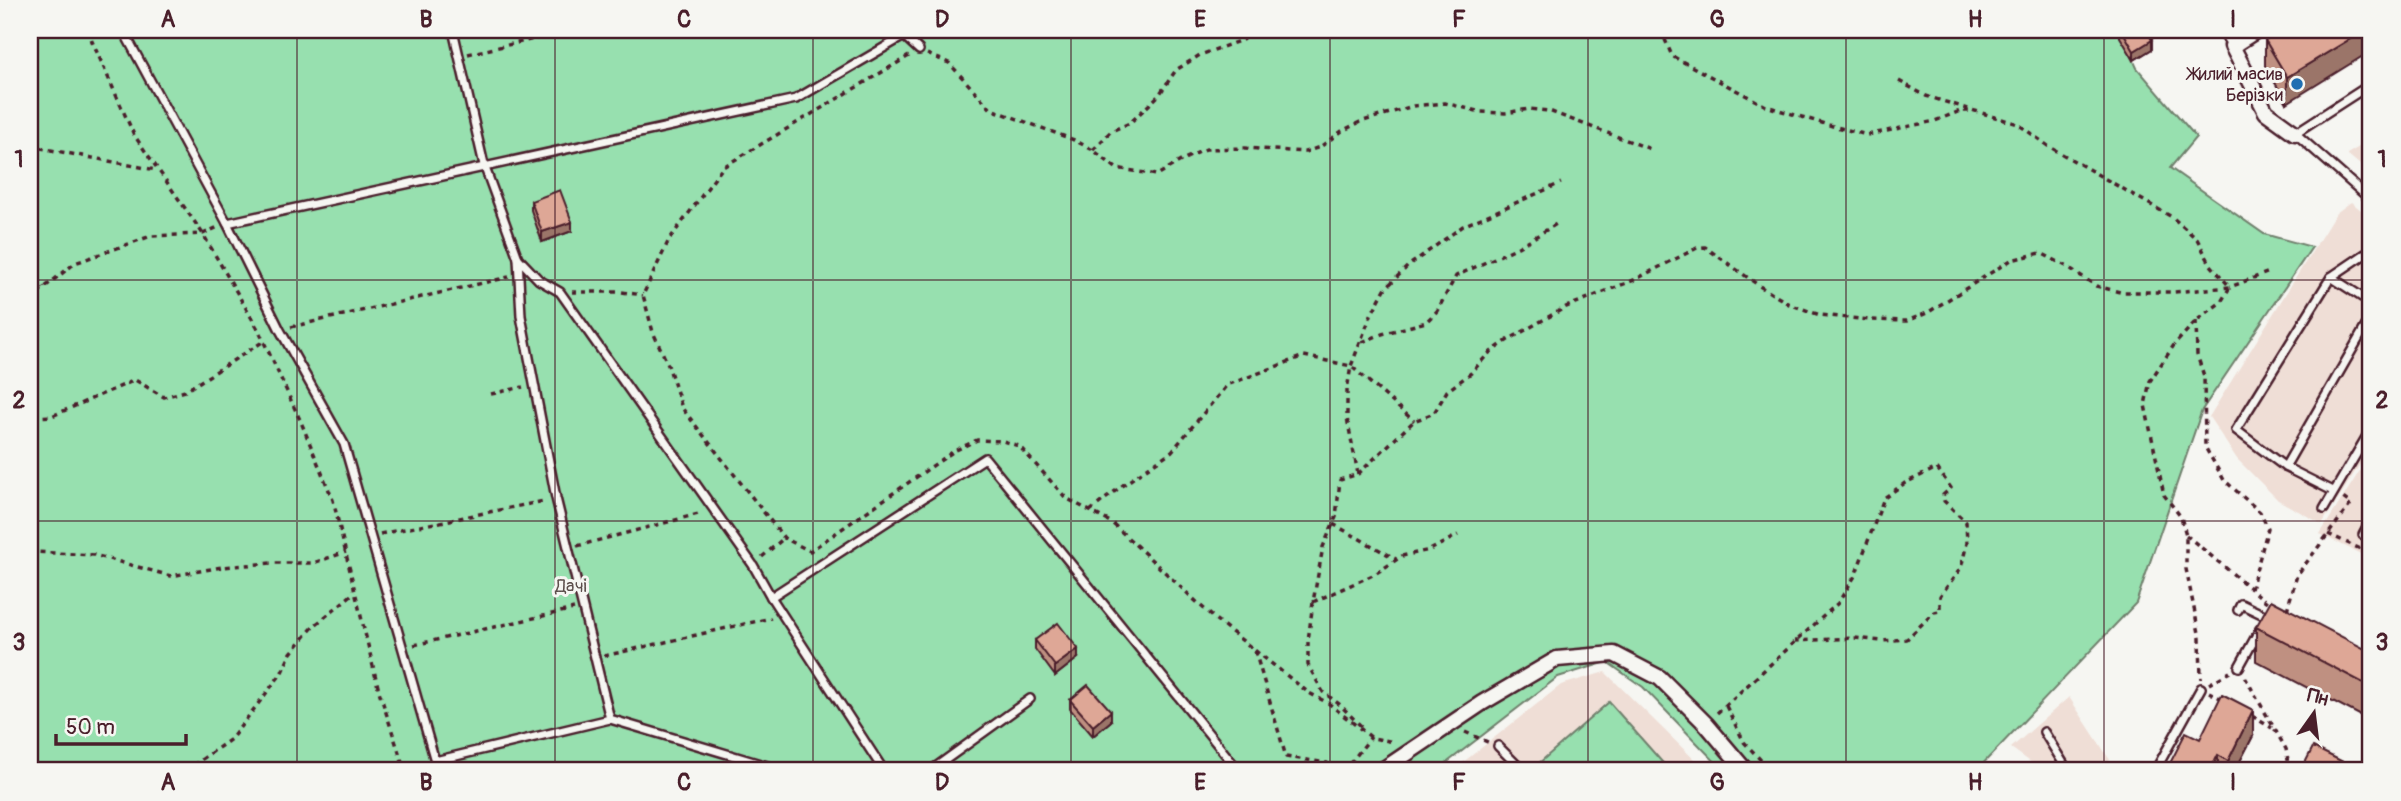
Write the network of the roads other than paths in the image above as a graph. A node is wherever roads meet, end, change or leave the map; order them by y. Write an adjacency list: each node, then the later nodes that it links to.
1 (123, 30): 13 (lane)
2 (453, 30): 11 (lane)
3 (896, 30): 6 (lane)
4 (2221, 30): 7 (lane)
5 (2257, 30): 7 (street)
6 (904, 36): 8 (lane); 11 (lane)
7 (2232, 46): 10 (street)
8 (919, 50)
9 (2371, 84): 10 (lane)
10 (2295, 133): 12 (lane)
11 (484, 165): 13 (lane); 15 (lane)
12 (2371, 200)
13 (227, 223): 35 (lane)
14 (2371, 250): 16 (lane)
15 (518, 258): 25 (lane); 32 (lane)
16 (2331, 277): 17 (lane); 20 (lane)
17 (2371, 303)
18 (2371, 317): 20 (lane)
19 (2371, 429): 21 (lane)
20 (2285, 467): 21 (lane)
21 (2333, 492): 22 (lane)
22 (2324, 509)
23 (2371, 520): 24 (lane)
24 (2363, 535)
25 (771, 597): 38 (lane); 40 (lane)
26 (2238, 610): 28 (lane)
27 (2286, 612): 28 (lane)
28 (2266, 616): 29 (lane)
29 (2239, 667)
30 (2201, 688): 45 (lane)
31 (1030, 699): 39 (lane)
32 (610, 719): 35 (lane); 37 (lane)
33 (2044, 732): 44 (lane)
34 (1498, 746): 42 (lane)
35 (435, 761): 36 (lane)
36 (441, 771)
37 (784, 771)
38 (884, 771)
39 (930, 771)
40 (1239, 771)
41 (1381, 771): 43 (street)
42 (1523, 771)
43 (1746, 771)
44 (2068, 771)
45 (2155, 771)

